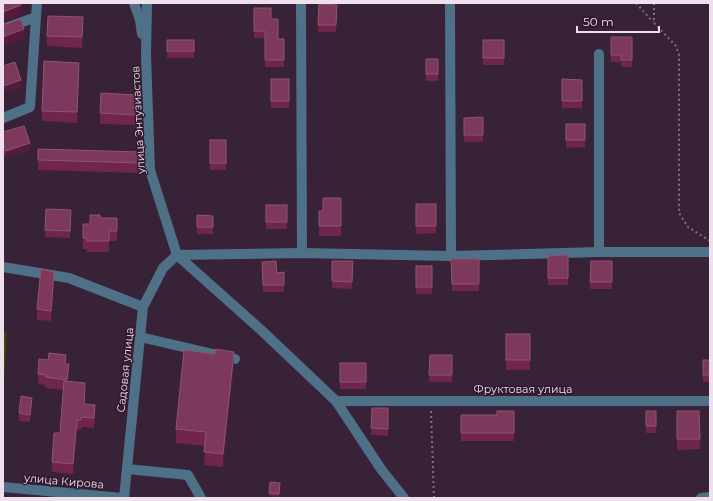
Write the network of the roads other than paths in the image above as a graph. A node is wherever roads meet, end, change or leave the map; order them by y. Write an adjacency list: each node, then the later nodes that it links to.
1 (38, 3): 6 (street)
2 (134, 3): 9 (street)
3 (147, 3): 9 (street, улица Энтузиастов)
4 (301, 3): 13 (street)
5 (450, 3): 15 (street)
6 (36, 17): 7 (street); 10 (street)
7 (3, 29)
8 (599, 54): 11 (street)
9 (146, 55): 14 (street, улица Энтузиастов)
10 (3, 118)
11 (599, 252): 12 (street); 15 (street)
12 (710, 252)
13 (302, 253): 14 (street); 15 (street)
14 (177, 255): 17 (street, Садовая улица); 20 (street)
15 (451, 256)
16 (3, 267): 17 (street)
17 (143, 307): 18 (street, Садовая улица)
18 (140, 337): 19 (street); 22 (street, Садовая улица)
19 (235, 360)
20 (336, 401): 21 (street, Фруктовая улица); 27 (street)
21 (710, 401)
22 (127, 469): 25 (street, Садовая улица); 26 (street)
23 (3, 487): 25 (street, улица Кирова)
24 (710, 497): 28 (street)
25 (123, 498)
26 (201, 498)
27 (404, 498)
28 (701, 498)

